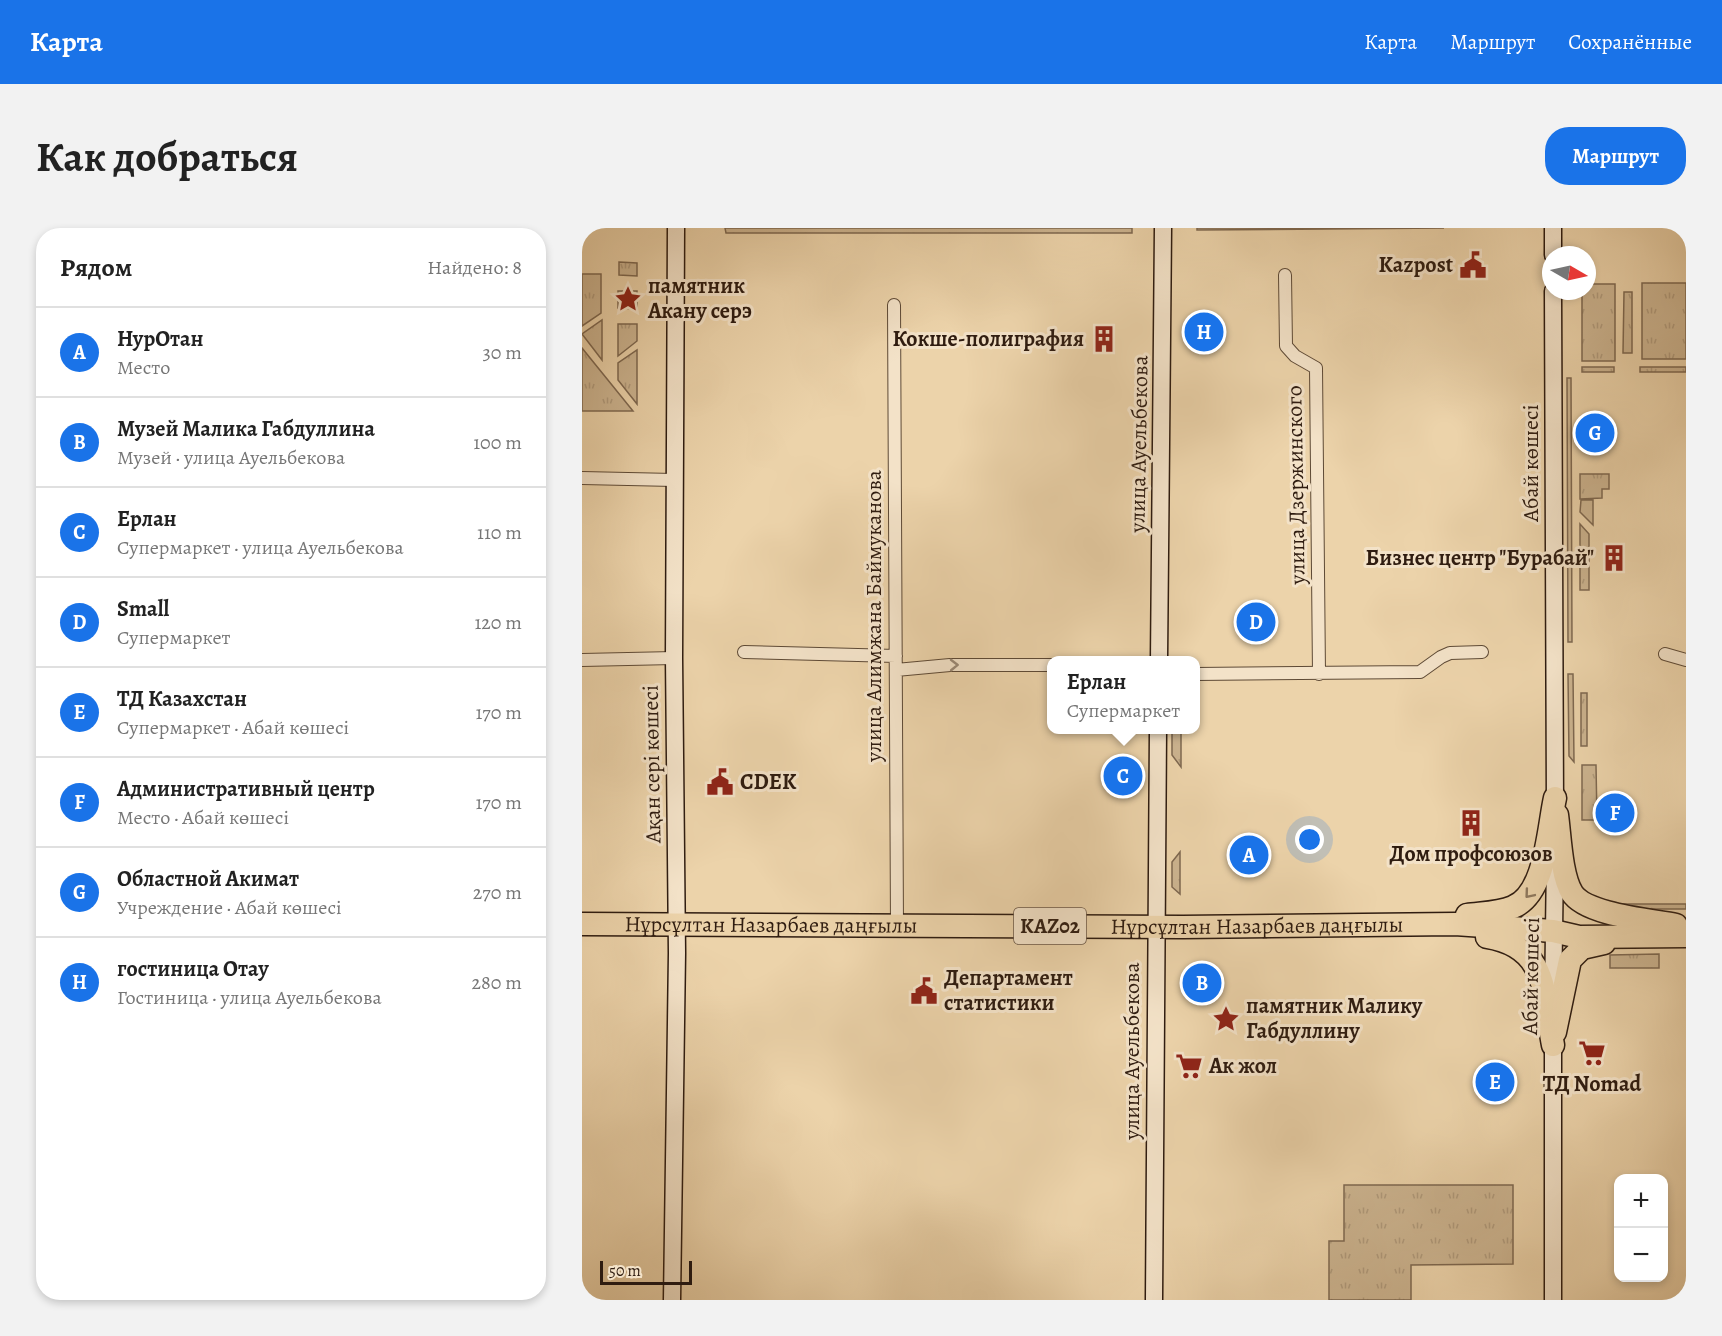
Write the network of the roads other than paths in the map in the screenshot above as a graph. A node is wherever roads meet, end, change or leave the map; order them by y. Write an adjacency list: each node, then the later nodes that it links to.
1 (676, 228): 9 (street, Ақан сері көшесі)
2 (1163, 228): 14 (street, улица Ауельбекова)
3 (1553, 228): 4 (street)
4 (1553, 246)
5 (1285, 274): 21 (street, улица Дзержинского)
6 (1553, 300): 23 (street, Абай көшесі)
7 (894, 305): 13 (street, улица Алимжана Баймуканова)
8 (582, 478): 9 (street)
9 (674, 480): 15 (street, Ақан сері көшесі)
10 (744, 652): 13 (street)
11 (1482, 652): 21 (street)
12 (1665, 654): 17 (street)
13 (896, 656): 19 (street, улица Алимжана Баймуканова)
14 (1159, 656)
15 (674, 658): 16 (street); 26 (street, Ақан сері көшесі)
16 (582, 660)
17 (1686, 660)
18 (1047, 665): 19 (street, one-way to 18)
19 (896, 669): 27 (street, улица Алимжана Баймуканова)
20 (1200, 674): 21 (street)
21 (1319, 674)
22 (1158, 734): 28 (street, улица Ауельбекова)
23 (1555, 798): 25 (highway, one-way to 25); 29 (street, Абай көшесі); 30 (highway)
24 (582, 924): 26 (highway, Нұрсұлтан Назарбаев даңғылы / KАZ02)
25 (1406, 924): 28 (highway, Нұрсұлтан Назарбаев даңғылы / KАZ02); 29 (highway, Нұрсұлтан Назарбаев даңғылы / KАZ02); 31 (highway)
26 (677, 925): 27 (highway, Нұрсұлтан Назарбаев даңғылы / KАZ02); 32 (street, Ақан сері көшесі)
27 (897, 926): 28 (highway, Нұрсұлтан Назарбаев даңғылы / KАZ02)
28 (1155, 927): 33 (street, улица Ауельбекова)
29 (1545, 930): 30 (highway, Нұрсұлтан Назарбаев даңғылы); 31 (street, Абай көшесі)
30 (1678, 930): 31 (highway)
31 (1553, 1045): 34 (street, Абай көшесі)
32 (672, 1300)
33 (1154, 1300)
34 (1553, 1300)

